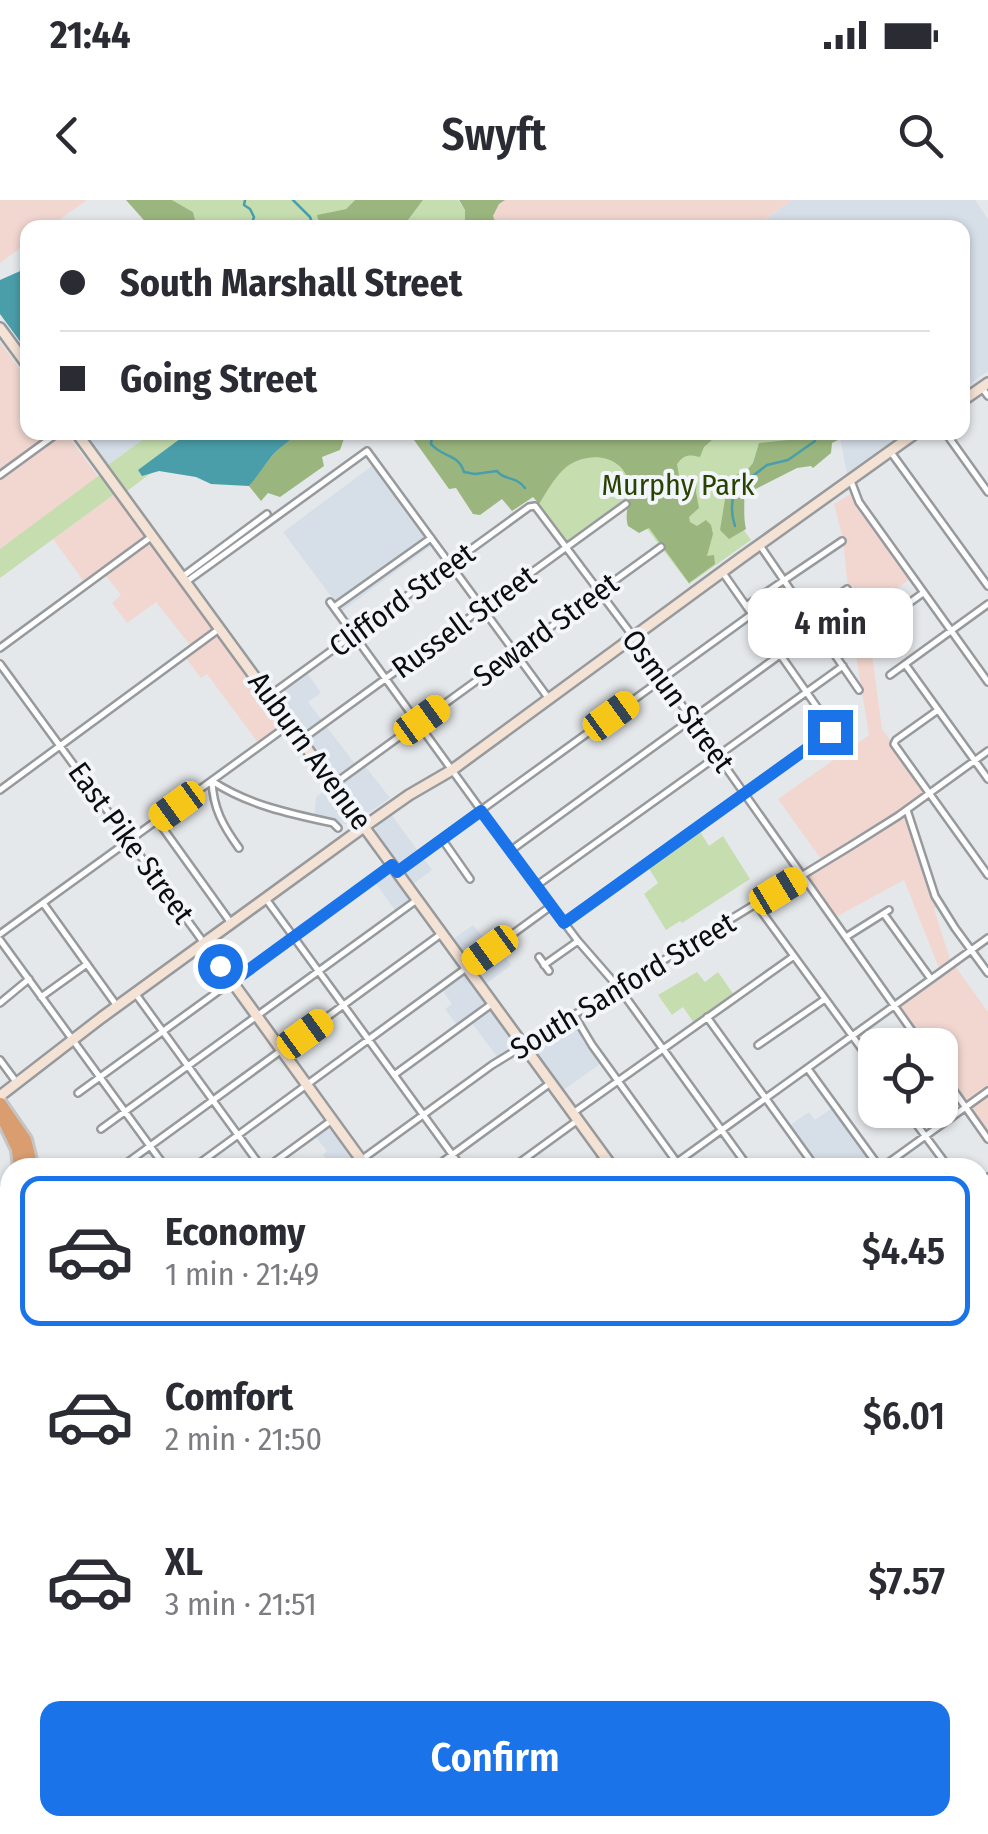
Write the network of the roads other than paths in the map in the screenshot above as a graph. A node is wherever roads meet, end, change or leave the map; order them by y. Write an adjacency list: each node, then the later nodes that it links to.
1 (0, 328): 2 (main road)
2 (4, 341)
3 (47, 440): 8 (street)
4 (82, 440): 13 (main road, Auburn Avenue)
5 (906, 440): 7 (main road)
6 (952, 440): 10 (street)
7 (890, 451): 9 (main road); 23 (street)
8 (0, 475)
9 (850, 481): 16 (main road); 26 (street)
10 (988, 492)
11 (626, 504): 18 (street, Russell Street)
12 (535, 506): 18 (street, Osmun Street); 19 (street, Clifford Street)
13 (152, 536): 21 (main road, Auburn Avenue); 39 (street)
14 (430, 538): 19 (street); 21 (street); 36 (street)
15 (842, 541): 22 (street)
16 (759, 544): 20 (main road); 22 (street)
17 (661, 546): 25 (street, Seward Street)
18 (566, 548): 25 (street, Osmun Street); 29 (street, Russell Street)
19 (450, 564): 29 (street); 36 (street, Clifford Street)
20 (722, 571): 28 (street); 37 (main road)
21 (184, 579): 33 (main road, Auburn Avenue)
22 (784, 580): 28 (street); 31 (street)
23 (988, 586)
24 (847, 590): 31 (street)
25 (598, 592): 37 (street, Osmun Street); 41 (street, Seward Street)
26 (924, 592): 34 (street); 35 (street)
27 (988, 604): 34 (street)
28 (746, 606): 30 (street)
29 (482, 608): 41 (street); 47 (street, Russell Street)
30 (752, 614): 42 (street); 48 (street)
31 (808, 616): 32 (street)
32 (817, 628): 40 (street); 42 (street)
33 (220, 629): 52 (main road, Auburn Avenue); 60 (street)
34 (951, 630): 44 (street); 49 (street)
35 (869, 632)
36 (354, 634): 47 (street); 52 (street, Clifford Street)
37 (633, 638): 48 (street, Osmun Street); 53 (main road)
38 (853, 638): 40 (street)
39 (0, 648)
40 (833, 652): 45 (street)
41 (515, 653): 53 (street); 56 (street, Seward Street)
42 (781, 654): 51 (street); 55 (street)
43 (0, 664): 60 (street, East Pike Street)
44 (905, 664): 46 (street); 54 (street)
45 (843, 666): 50 (street); 51 (street)
46 (890, 674)
47 (386, 678): 56 (street); 59 (street, Russell Street)
48 (663, 678): 55 (street, Osmun Street); 73 (street)
49 (988, 682)
50 (860, 690)
51 (806, 692): 58 (street); 63 (street)
52 (269, 696): 57 (main road, Auburn Avenue)
53 (549, 699): 65 (main road)
54 (938, 710): 64 (street); 71 (street)
55 (691, 718): 63 (street, Osmun Street); 80 (street)
56 (418, 723): 65 (street); 68 (street, Seward Street)
57 (290, 724): 59 (main road, Auburn Avenue); 67 (street)
58 (833, 730): 61 (street); 70 (street)
59 (301, 740): 68 (main road, Auburn Avenue)
60 (60, 746): 69 (street); 78 (street, East Pike Street)
61 (845, 747)
62 (988, 751): 64 (street, South Sanford Street)
63 (718, 756): 70 (street, Osmun Street); 85 (street)
64 (975, 760): 66 (street); 71 (street, South Sanford Street)
65 (452, 770): 73 (street); 75 (main road)
66 (988, 778)
67 (212, 780): 74 (street); 76 (street); 79 (street)
68 (334, 784): 75 (main road, Auburn Avenue)
69 (0, 790)
70 (744, 793): 83 (street, Osmun Street); 92 (street)
71 (929, 794): 72 (street, South Sanford Street); 82 (street)
72 (907, 810): 83 (street, South Sanford Street); 100 (street)
73 (481, 811): 77 (street); 80 (street)
74 (157, 820): 78 (street); 91 (street)
75 (365, 826): 81 (main road, Auburn Avenue); 86 (main road)
76 (338, 828)
77 (442, 839): 81 (street); 84 (street)
78 (129, 840): 88 (street); 99 (street, East Pike Street)
79 (239, 848)
80 (510, 850): 85 (street)
81 (395, 868): 87 (main road, Auburn Avenue); 94 (street)
82 (988, 875)
83 (803, 876): 89 (street, South Sanford Street); 96 (street, Osmun Street)
84 (470, 879)
85 (536, 886): 90 (street)
86 (266, 898): 91 (main road); 94 (street)
87 (418, 899): 93 (main road, Auburn Avenue); 105 (street)
88 (42, 903): 95 (street); 103 (street)
89 (756, 904): 101 (street); 110 (street, South Sanford Street)
90 (551, 906): 92 (street); 104 (street)
91 (231, 923): 99 (main road)
92 (564, 923): 98 (street)
93 (442, 934): 104 (main road, Auburn Avenue); 116 (street)
94 (294, 936): 105 (street); 109 (street)
95 (0, 937): 107 (street)
96 (846, 937): 108 (street); 118 (street, Osmun Street)
97 (988, 938): 100 (street)
98 (578, 941): 102 (street); 110 (street)
99 (204, 943): 109 (main road, East Pike Street); 111 (main road)
100 (971, 950): 106 (street); 108 (street)
101 (794, 956): 113 (street); 121 (street)
102 (539, 958)
103 (86, 964): 112 (street); 117 (street)
104 (467, 967): 114 (main road, Auburn Avenue); 126 (street)
105 (318, 971): 116 (street); 120 (street)
106 (988, 973)
107 (28, 979): 112 (street); 115 (street)
108 (931, 979): 118 (street)
109 (232, 982): 120 (main road, East Pike Street); 123 (street)
110 (619, 988): 119 (street, South Sanford Street); 130 (street)
111 (135, 993): 117 (main road); 123 (street)
112 (42, 997): 125 (street)
113 (825, 998): 124 (street); 129 (street)
114 (493, 1002): 128 (main road, Auburn Avenue); 135 (street)
115 (0, 1003)
116 (344, 1005): 126 (street); 131 (street)
117 (117, 1006): 125 (main road)
118 (894, 1006): 122 (street, Osmun Street); 124 (street)
119 (574, 1015): 128 (street, South Sanford Street); 137 (street)
120 (256, 1016): 131 (main road, East Pike Street); 133 (street)
121 (708, 1017): 130 (street); 145 (street)
122 (910, 1028)
123 (163, 1031): 133 (street); 136 (street)
124 (852, 1036): 127 (street); 134 (street)
125 (72, 1040): 136 (street); 139 (main road)
126 (368, 1040): 135 (street); 140 (street)
127 (858, 1044)
128 (524, 1046): 138 (main road, Auburn Avenue); 151 (street, South Sanford Street)
129 (758, 1046)
130 (662, 1049): 137 (street); 156 (street)
131 (282, 1050): 140 (main road, East Pike Street); 146 (street)
132 (0, 1060): 139 (street)
133 (188, 1066): 146 (street); 149 (street)
134 (808, 1068): 145 (street); 179 (street)
135 (394, 1074): 151 (street)
136 (100, 1077): 142 (street); 149 (street)
137 (618, 1080): 152 (street); 175 (street)
138 (551, 1083): 152 (main road, Auburn Avenue); 161 (street)
139 (17, 1084): 143 (main road)
140 (307, 1085): 153 (main road, East Pike Street); 157 (street)
141 (988, 1091): 148 (street)
142 (78, 1093)
143 (0, 1096)
144 (958, 1096): 148 (street)
145 (766, 1098): 156 (street); 178 (street)
146 (213, 1100): 157 (street); 160 (street)
147 (0, 1104): 164 (highway)
148 (966, 1107): 158 (street); 159 (street)
149 (125, 1112): 155 (street); 160 (street)
150 (0, 1113): 163 (highway)
151 (423, 1114): 161 (street); 171 (street, South Sanford Street)
152 (576, 1116): 162 (main road, Auburn Avenue); 174 (street)
153 (332, 1120): 169 (street); 170 (main road, East Pike Street)
154 (920, 1128): 158 (street)
155 (101, 1129)
156 (722, 1130): 176 (street); 177 (street)
157 (238, 1134): 167 (street); 168 (street)
158 (926, 1136): 180 (street); 181 (street)
159 (988, 1139)
160 (150, 1146): 165 (street); 166 (street)
161 (452, 1154): 172 (street); 173 (street)
162 (605, 1157)
163 (19, 1158)
164 (30, 1158)
165 (134, 1158)
166 (159, 1158)
167 (206, 1158)
168 (256, 1158)
169 (278, 1158)
170 (360, 1158)
171 (370, 1158)
172 (447, 1158)
173 (455, 1158)
174 (524, 1158)
175 (674, 1158)
176 (688, 1158)
177 (742, 1158)
178 (809, 1158)
179 (874, 1158)
180 (895, 1158)
181 (942, 1158)

